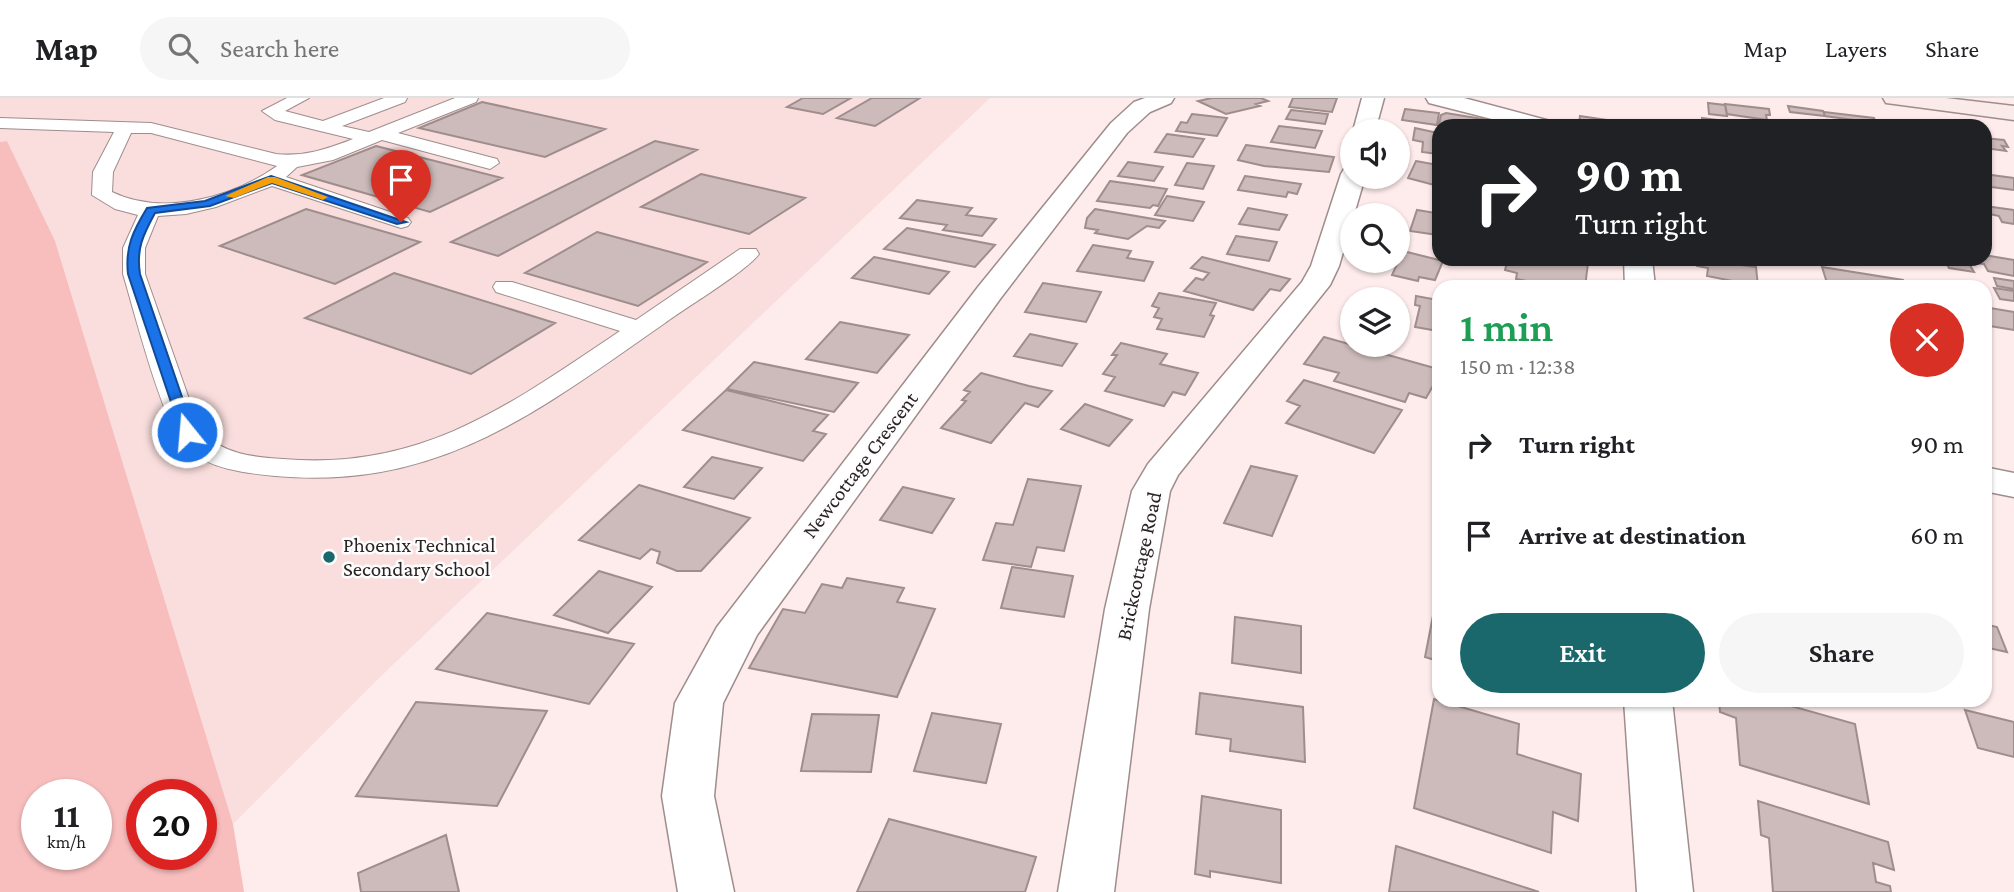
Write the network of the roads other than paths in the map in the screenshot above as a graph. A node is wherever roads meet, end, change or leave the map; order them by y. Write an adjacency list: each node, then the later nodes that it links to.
1 (301, 98): 13 (lane)
2 (399, 98): 13 (lane)
3 (470, 98): 14 (lane)
4 (1163, 98): 27 (street, Newcottage Crescent)
5 (1373, 98): 9 (street)
6 (1437, 98): 10 (street)
7 (1894, 98): 8 (main road)
8 (2014, 113)
9 (1367, 119)
10 (1520, 119)
11 (0, 123): 12 (lane)
12 (125, 127): 15 (lane); 19 (lane)
13 (323, 127): 14 (lane)
14 (375, 136): 15 (lane); 16 (lane)
15 (295, 162): 17 (lane)
16 (490, 163)
17 (271, 179): 19 (lane); 20 (lane)
18 (1348, 189): 28 (street, Brickcottage Road)
19 (151, 210): 23 (lane)
20 (401, 222)
21 (748, 254): 23 (lane)
22 (504, 287): 23 (lane)
23 (639, 329)
24 (1992, 481): 25 (street)
25 (2014, 485)
26 (1649, 707): 29 (street)
27 (706, 892)
28 (1086, 892)
29 (1665, 892)

